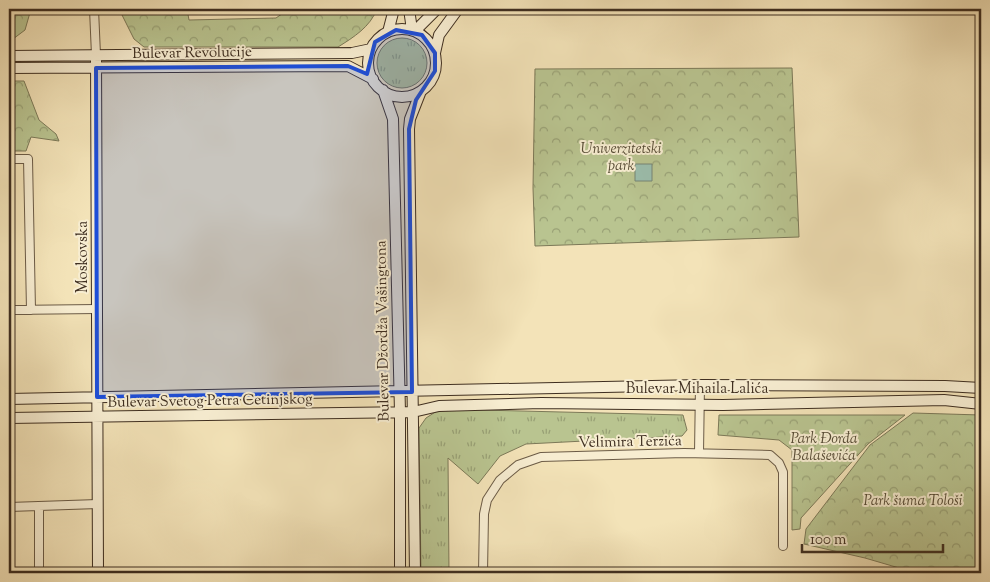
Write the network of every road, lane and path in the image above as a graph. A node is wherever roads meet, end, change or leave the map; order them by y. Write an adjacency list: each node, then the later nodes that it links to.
1 (94, 9): 10 (street, Moskovska)
2 (394, 9): 7 (main road)
3 (409, 9): 6 (main road)
4 (437, 9): 6 (main road)
5 (458, 9): 9 (main road)
6 (414, 31): 7 (main road); 9 (main road)
7 (388, 32): 8 (main road)
8 (371, 49): 10 (main road, Bulevar Revolucije); 14 (main road)
9 (435, 53): 16 (main road)
10 (96, 55): 11 (main road, Bulevar Revolucije); 13 (main road, Moskovska)
11 (9, 56)
12 (9, 68): 13 (main road, Bulevar Revolucije)
13 (96, 68): 14 (main road, Bulevar Revolucije); 18 (main road, Moskovska)
14 (373, 79): 15 (main road)
15 (383, 90): 16 (main road); 23 (main road, Bulevar Džordža Vašingtona)
16 (421, 91): 24 (main road, Bulevar Džordža Vašingtona)
17 (9, 159): 20 (street)
18 (97, 309): 20 (street); 26 (main road, Moskovska)
19 (9, 310): 20 (street)
20 (31, 310)
21 (700, 385): 22 (main road, Bulevar Mihaila Lalića); 24 (main road, Bulevar Mihaila Lalića); 27 (street)
22 (981, 388)
23 (399, 392): 24 (main road, Bulevar Svetog Petra Cetinjskog); 26 (main road, Bulevar Svetog Petra Cetinjskog); 29 (main road, Bulevar Džordža Vašingtona)
24 (412, 392): 30 (main road, Bulevar Džordža Vašingtona)
25 (9, 398): 26 (main road, Bulevar Svetog Petra Cetinjskog)
26 (97, 398): 31 (main road, Moskovska)
27 (700, 404): 28 (main road, Bulevar Mihaila Lalića); 30 (main road, Bulevar Mihaila Lalića); 33 (street)
28 (981, 404)
29 (400, 412): 30 (main road, Bulevar Svetog Petra Cetinjskog); 31 (main road, Bulevar Svetog Petra Cetinjskog); 40 (main road, Bulevar Džordža Vašingtona)
30 (413, 412): 41 (main road, Bulevar Džordža Vašingtona)
31 (97, 417): 32 (main road, Bulevar Svetog Petra Cetinjskog); 34 (main road, Moskovska)
32 (9, 418)
33 (699, 453): 37 (street, Velimira Terzića); 42 (street, Velimira Terzića)
34 (98, 504): 35 (street); 39 (main road, Moskovska)
35 (39, 506): 36 (street); 38 (street)
36 (9, 507)
37 (783, 546)
38 (39, 573)
39 (98, 573)
40 (400, 573)
41 (416, 573)
42 (483, 573)

